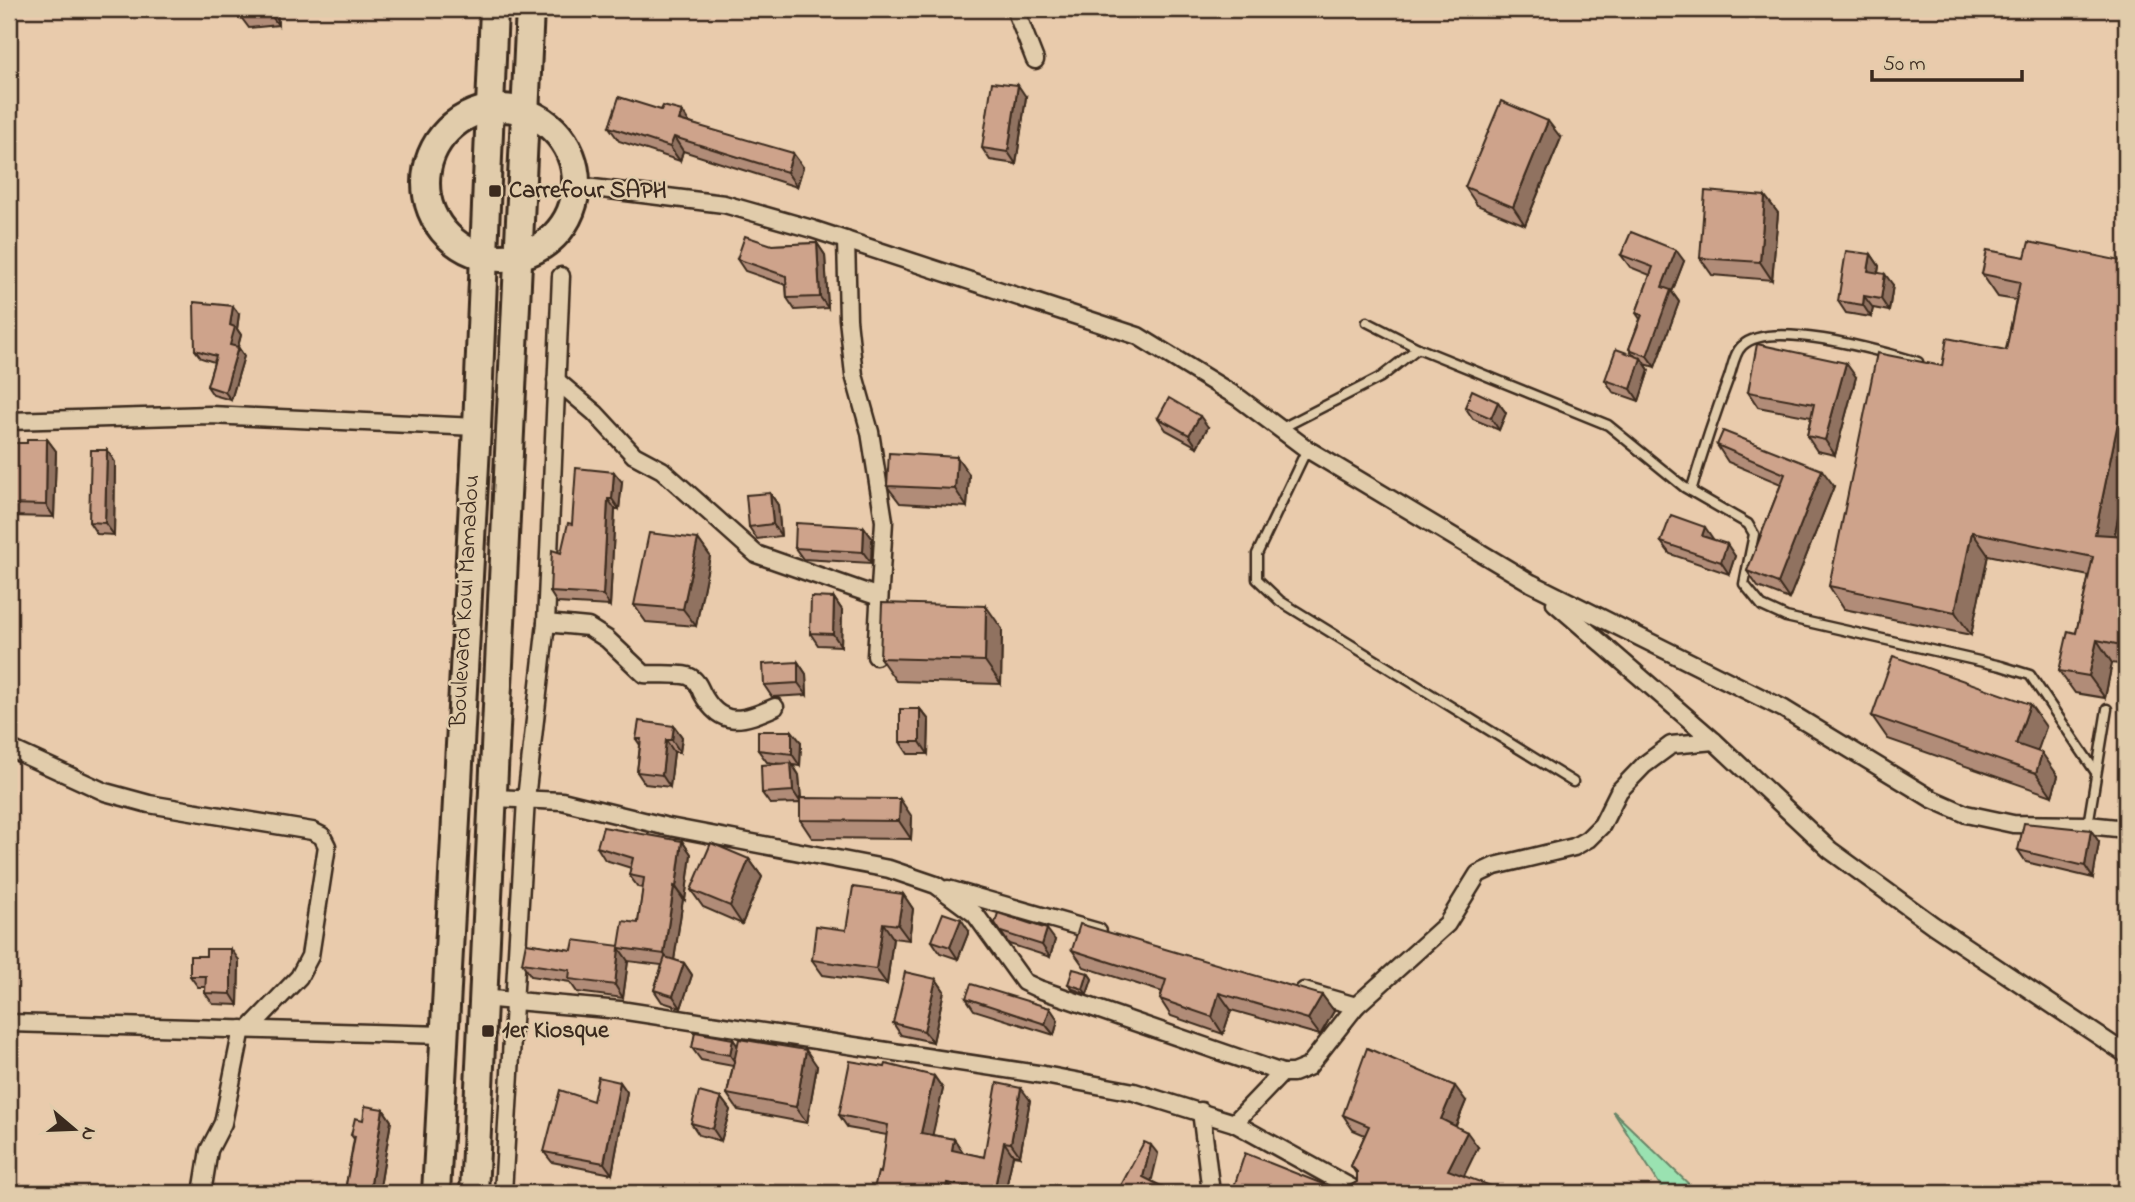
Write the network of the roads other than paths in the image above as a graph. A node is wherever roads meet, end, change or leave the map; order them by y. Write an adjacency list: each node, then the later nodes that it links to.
1 (494, 9): 5 (main road, Boulevard Koui Mamadou)
2 (530, 9): 6 (main road, Boulevard Koui Mamadou)
3 (1015, 9): 4 (street)
4 (1035, 60)
5 (490, 108): 6 (main road); 9 (main road, Boulevard Koui Mamadou); 9 (main road)
6 (526, 112): 7 (main road); 10 (main road, Boulevard Koui Mamadou)
7 (576, 186): 8 (street); 10 (main road)
8 (846, 240): 18 (street); 22 (street)
9 (482, 257): 10 (main road); 17 (main road, Boulevard Koui Mamadou)
10 (519, 257): 31 (main road, Boulevard Koui Mamadou)
11 (561, 276): 15 (street)
12 (1367, 322): 13 (lane)
13 (1418, 348): 18 (lane); 20 (lane)
14 (1933, 366): 20 (lane)
15 (556, 380): 22 (street); 23 (street)
16 (9, 421): 17 (street)
17 (477, 427): 43 (main road, Boulevard Koui Mamadou)
18 (1282, 428): 19 (street)
19 (1307, 449): 21 (street); 30 (lane)
20 (1691, 491): 29 (lane)
21 (1531, 583): 27 (street); 33 (street)
22 (879, 597): 24 (street)
23 (546, 623): 25 (street); 32 (street)
24 (876, 656)
25 (775, 707)
26 (2108, 709): 29 (lane)
27 (1714, 741): 40 (street); 44 (street)
28 (9, 748): 42 (street)
29 (2095, 771): 33 (lane)
30 (1573, 782)
31 (493, 798): 32 (street); 38 (main road, Boulevard Koui Mamadou)
32 (526, 799): 35 (street); 39 (street)
33 (2088, 825): 34 (street)
34 (2126, 829)
35 (936, 885): 36 (street); 45 (street)
36 (1120, 938)
37 (1290, 987): 40 (street)
38 (481, 998): 39 (street); 51 (main road, Boulevard Koui Mamadou)
39 (513, 1001): 46 (street); 52 (street)
40 (1356, 1006): 45 (street)
41 (9, 1023): 42 (street)
42 (246, 1029): 43 (street); 49 (street)
43 (444, 1035): 50 (main road, Boulevard Koui Mamadou)
44 (2126, 1054)
45 (1282, 1073): 47 (street)
46 (1201, 1111): 47 (street); 53 (street)
47 (1234, 1123): 48 (street)
48 (1359, 1192)
49 (202, 1193)
50 (436, 1193)
51 (474, 1193)
52 (503, 1193)
53 (1211, 1193)

